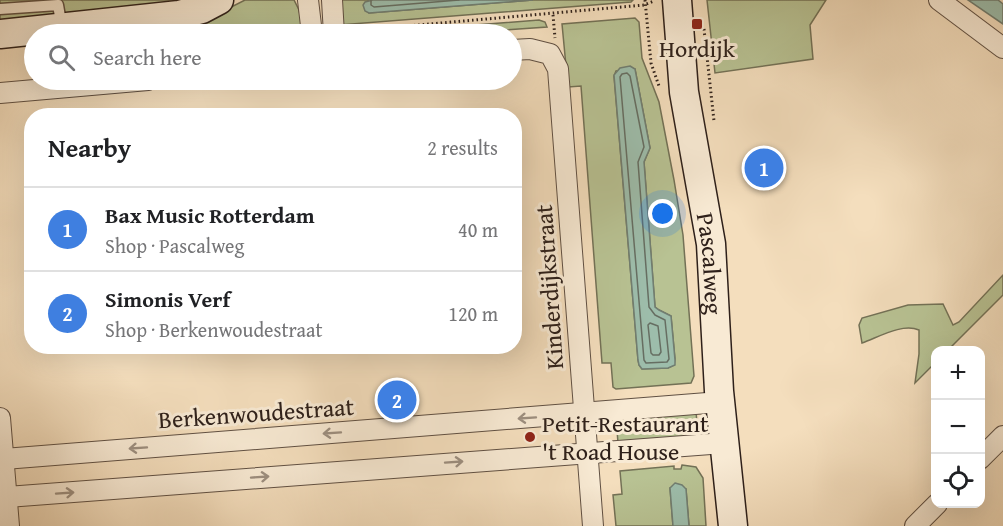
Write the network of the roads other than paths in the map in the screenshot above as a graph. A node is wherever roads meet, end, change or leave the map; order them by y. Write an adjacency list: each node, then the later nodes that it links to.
1 (219, 0): 8 (street)
2 (308, 0): 9 (street)
3 (332, 0): 10 (street)
4 (677, 0): 17 (street, Pascalweg)
5 (939, 0): 13 (street)
6 (0, 9): 7 (lane)
7 (61, 24)
8 (98, 24)
9 (311, 24)
10 (333, 24)
11 (24, 32): 12 (street)
12 (0, 34)
13 (1003, 48)
14 (522, 49): 18 (street, Kinderdijkstraat)
15 (34, 90): 16 (street)
16 (0, 93)
17 (720, 402): 18 (street, Berkenwoudestraat); 21 (street, Pascalweg)
18 (585, 413): 22 (street); 24 (street, Berkenwoudestraat, one-way to 24)
19 (0, 418): 24 (street)
20 (1003, 436): 23 (street)
21 (724, 442): 22 (street); 29 (street, Pascalweg)
22 (587, 452): 25 (street, one-way to 22); 28 (street)
23 (985, 455)
24 (4, 459): 25 (street)
25 (7, 497): 27 (street)
26 (933, 508): 30 (street)
27 (9, 526)
28 (593, 526)
29 (733, 526)
30 (915, 526)

